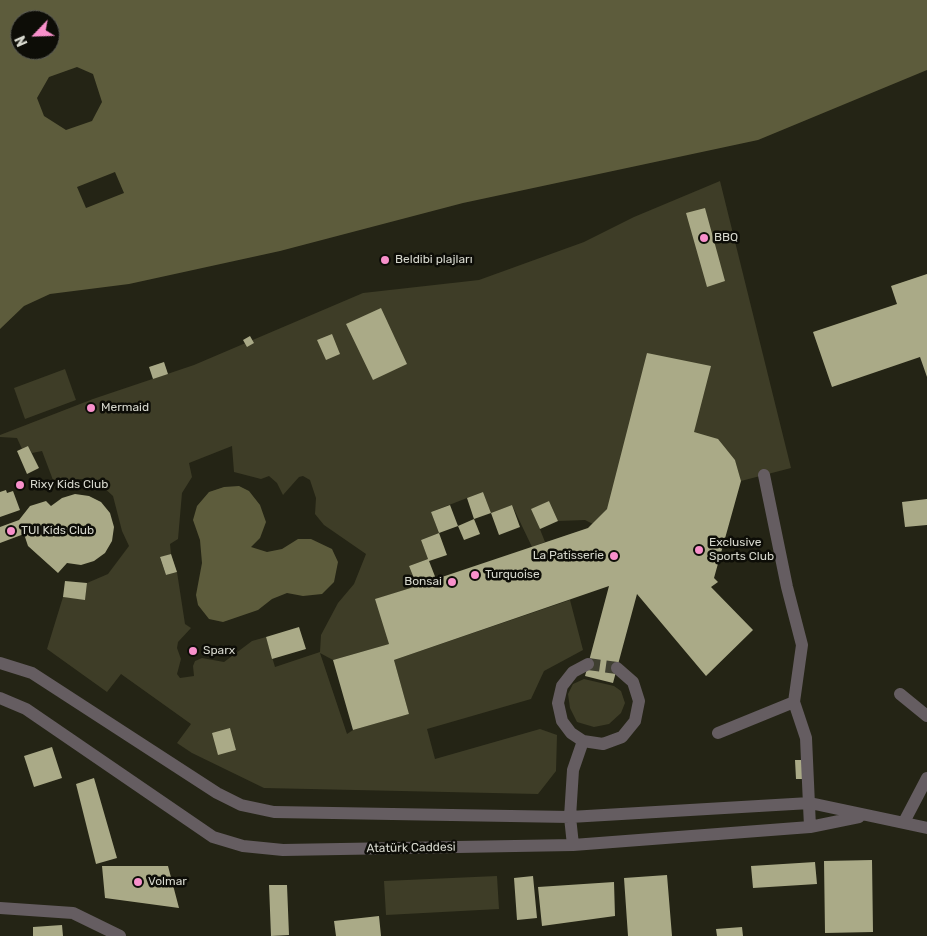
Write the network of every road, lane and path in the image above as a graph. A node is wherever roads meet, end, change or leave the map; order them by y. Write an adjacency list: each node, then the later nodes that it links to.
1 (764, 475): 7 (street)
2 (0, 663): 14 (street, Atatürk Caddesi)
3 (588, 664): 10 (street)
4 (617, 668): 10 (street)
5 (900, 694): 8 (street)
6 (0, 698): 18 (street, Atatürk Caddesi)
7 (794, 702): 9 (street); 12 (street)
8 (927, 716)
9 (718, 733)
10 (583, 741): 14 (street)
11 (927, 778): 15 (street)
12 (810, 804): 13 (street, Atatürk Caddesi); 14 (street, Atatürk Caddesi); 16 (street)
13 (864, 816): 15 (street, Atatürk Caddesi); 16 (street, Atatürk Caddesi)
14 (570, 817): 18 (street)
15 (904, 822): 17 (street, Atatürk Caddesi)
16 (810, 827): 18 (street, Atatürk Caddesi)
17 (927, 828)
18 (573, 845)
19 (0, 908): 20 (street)
20 (120, 936)

